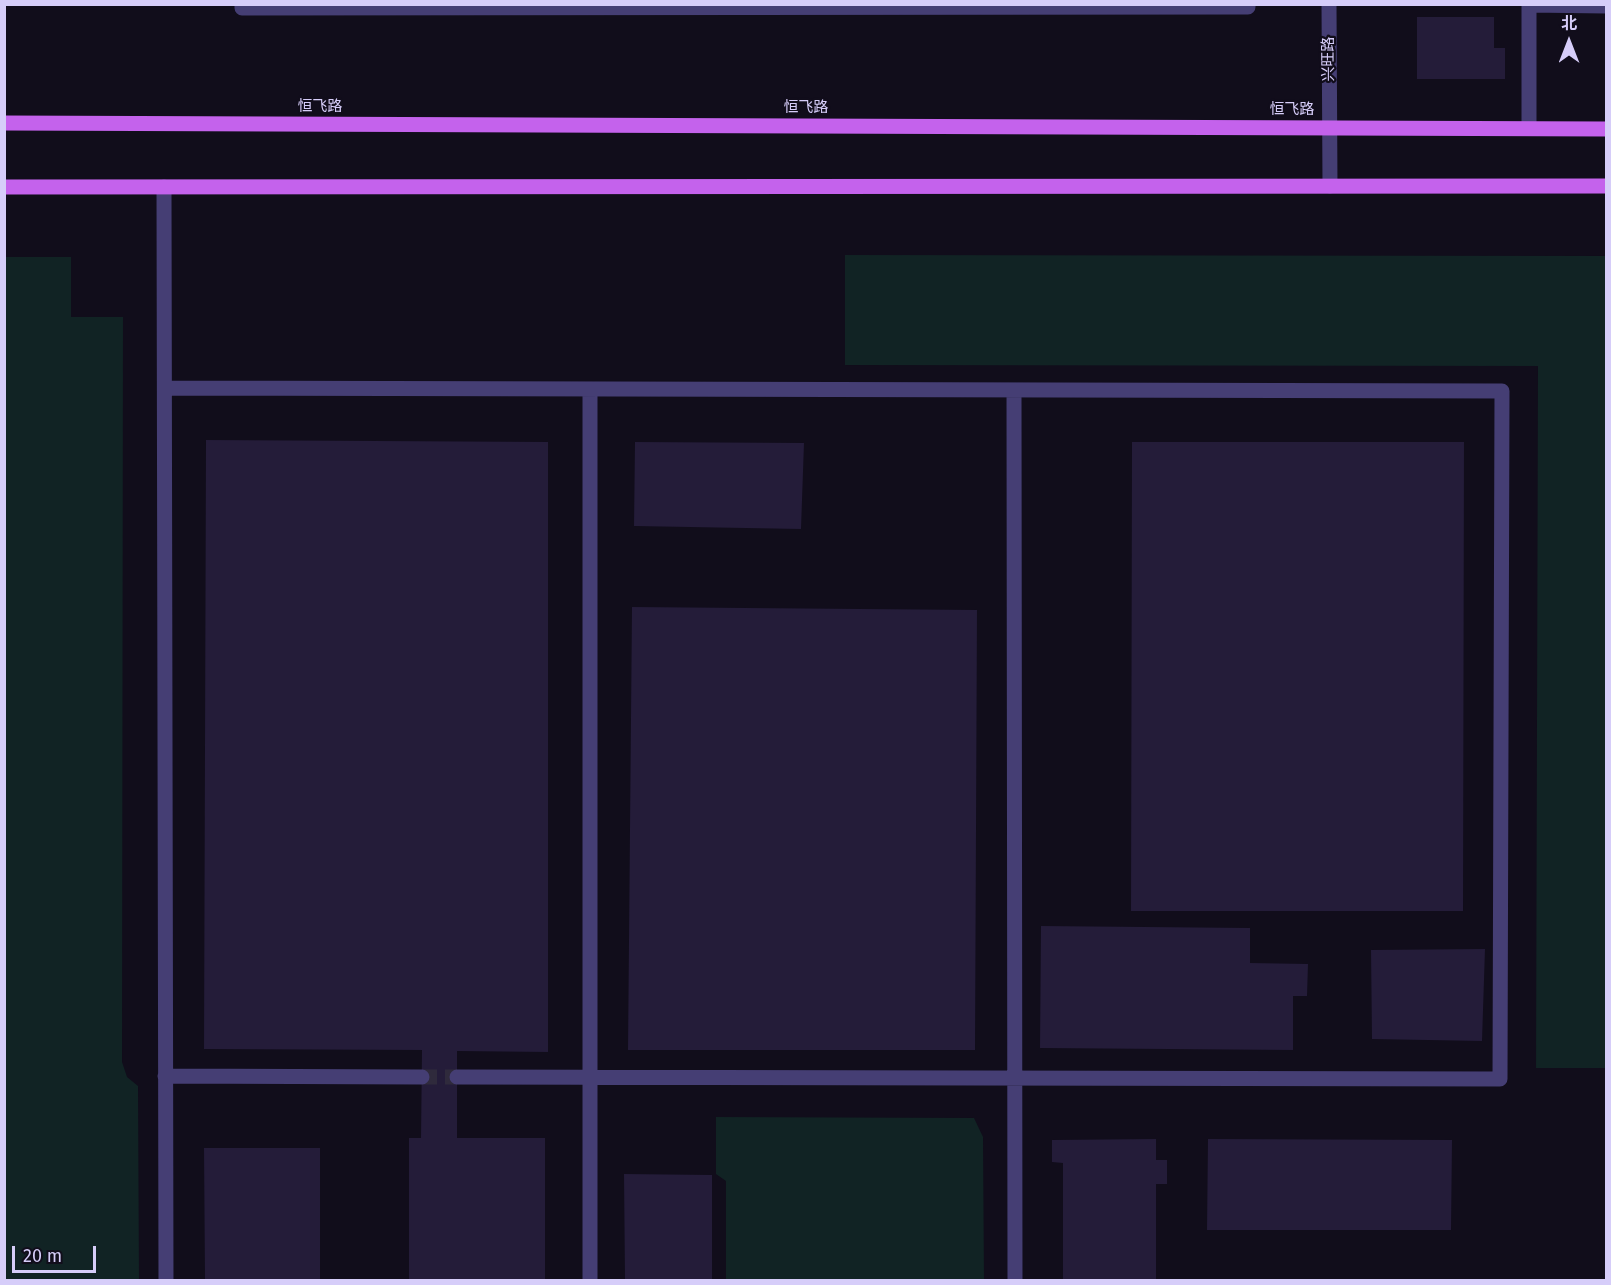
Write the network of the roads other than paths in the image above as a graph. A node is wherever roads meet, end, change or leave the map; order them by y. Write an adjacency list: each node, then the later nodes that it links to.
1 (242, 4): 5 (street)
2 (1248, 4): 5 (street)
3 (1329, 4): 8 (street, 兴旺路)
4 (1529, 5): 6 (street); 9 (street)
5 (734, 6)
6 (1606, 6)
7 (4, 123): 8 (main road, 恒飞路)
8 (1330, 128): 9 (main road, 恒飞路); 11 (street, 兴旺路)
9 (1529, 128): 10 (main road, 恒飞路)
10 (1606, 129)
11 (1330, 186): 12 (main road); 14 (main road)
12 (1606, 186)
13 (4, 187): 14 (main road)
14 (164, 187): 15 (street)
15 (165, 388): 16 (street); 18 (street)
16 (590, 389): 17 (street); 21 (street)
17 (1014, 390): 22 (street); 22 (street)
18 (165, 1076): 19 (street); 23 (street)
19 (422, 1077)
20 (457, 1077): 21 (street)
21 (590, 1077): 22 (street); 24 (street)
22 (1016, 1078): 25 (street)
23 (166, 1281)
24 (590, 1281)
25 (1015, 1281)

